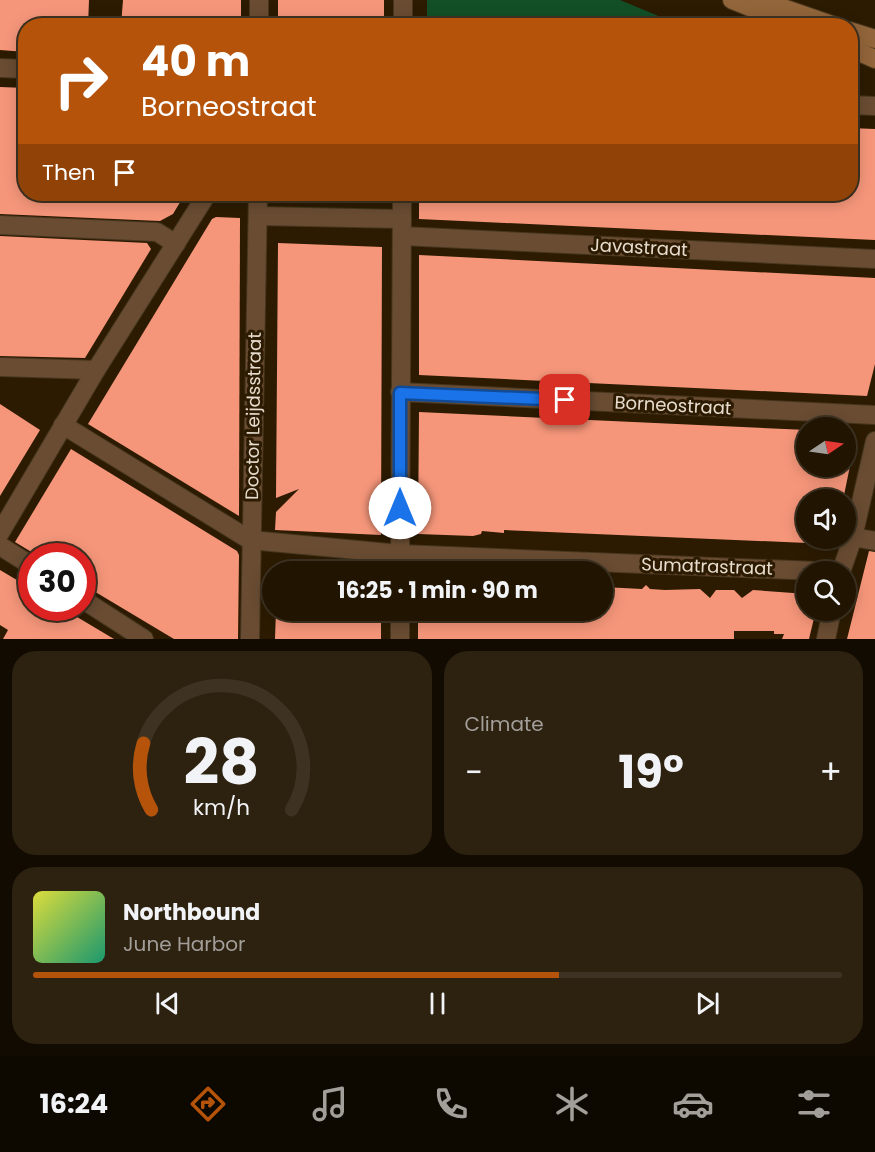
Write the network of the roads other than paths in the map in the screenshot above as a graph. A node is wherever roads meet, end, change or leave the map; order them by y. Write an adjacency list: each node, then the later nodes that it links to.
1 (259, 0): 5 (street)
2 (403, 0): 6 (street)
3 (732, 0): 7 (main road)
4 (760, 0): 8 (main road)
5 (259, 18)
6 (403, 18)
7 (776, 18)
8 (811, 18)
9 (858, 33): 10 (main road)
10 (875, 39)
11 (858, 52): 12 (main road)
12 (875, 59)
13 (0, 68): 14 (street)
14 (18, 69)
15 (858, 105): 16 (street)
16 (875, 106)
17 (203, 201): 23 (street)
18 (258, 201): 20 (street, Doctor Leijdsstraat)
19 (402, 201): 22 (street)
20 (258, 216): 22 (street, Javastraat); 34 (street, Doctor Leijdsstraat)
21 (0, 225): 23 (street)
22 (402, 227): 24 (street, Javastraat); 27 (street)
23 (176, 244): 26 (street)
24 (875, 259)
25 (0, 367): 26 (street)
26 (96, 370): 29 (street)
27 (400, 393): 28 (street, Borneostraat); 39 (street)
28 (875, 415)
29 (63, 425): 32 (street); 34 (street)
30 (875, 441): 31 (street)
31 (856, 524)
32 (0, 533)
33 (856, 538): 35 (street)
34 (250, 540): 38 (street, Sumatrastraat); 46 (street, Doctor Leijdsstraat)
35 (875, 541)
36 (0, 546): 37 (street)
37 (18, 557)
38 (387, 561)
39 (400, 561)
40 (613, 567): 41 (street, Sumatrastraat)
41 (796, 571)
42 (96, 608): 45 (street)
43 (400, 621): 47 (street)
44 (830, 621): 48 (street)
45 (144, 639)
46 (250, 639)
47 (400, 639)
48 (826, 639)

